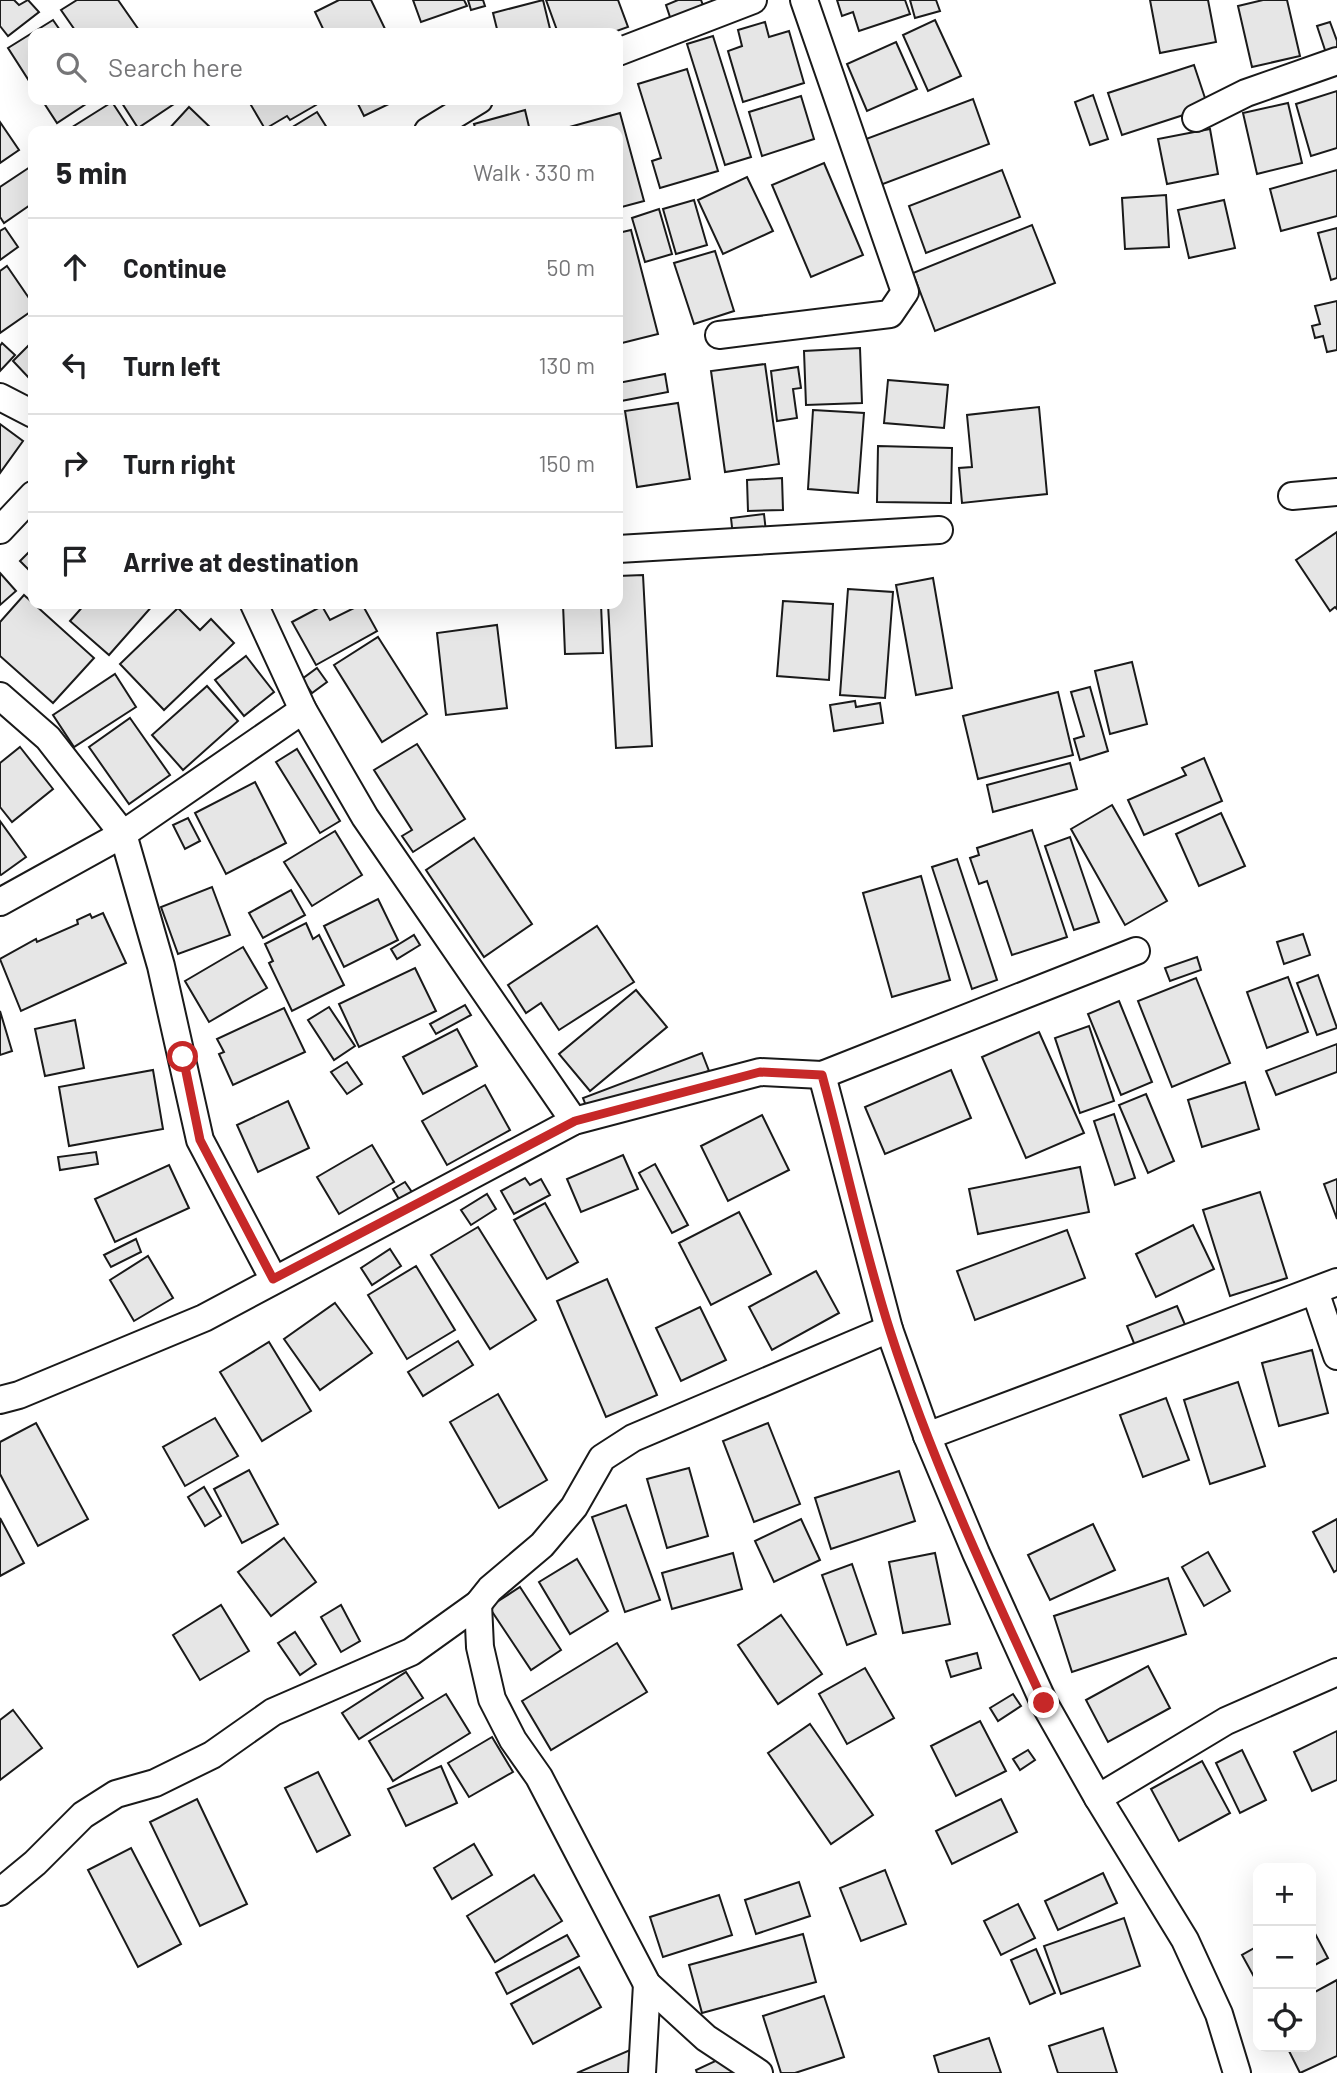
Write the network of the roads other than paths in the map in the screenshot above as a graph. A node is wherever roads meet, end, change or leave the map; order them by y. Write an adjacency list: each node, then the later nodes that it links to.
1 (753, 0): 3 (street)
2 (804, 0): 8 (street)
3 (623, 50)
4 (1337, 61): 6 (street)
5 (470, 105): 7 (street)
6 (1196, 118)
7 (436, 126)
8 (719, 335)
9 (0, 397): 10 (street)
10 (28, 411)
11 (1337, 492): 12 (street)
12 (1292, 496)
13 (28, 500): 14 (street)
14 (0, 530)
15 (939, 530): 16 (street)
16 (623, 550)
17 (256, 609): 19 (street)
18 (0, 696): 20 (street)
19 (303, 710): 20 (street); 24 (street)
20 (123, 834): 21 (street); 25 (street)
21 (0, 902)
22 (1136, 951): 23 (street)
23 (822, 1075): 24 (street); 27 (street)
24 (575, 1121): 25 (street)
25 (273, 1279): 29 (street)
26 (1326, 1286): 28 (street); 30 (street)
27 (889, 1329): 30 (street); 31 (street)
28 (1337, 1356)
29 (0, 1400)
30 (927, 1436): 33 (street)
31 (478, 1604): 34 (street); 35 (street)
32 (1337, 1672): 33 (street)
33 (1098, 1798): 38 (street)
34 (0, 1892)
35 (647, 1984): 36 (street); 37 (street)
36 (742, 2069)
37 (642, 2073)
38 (1237, 2073)

